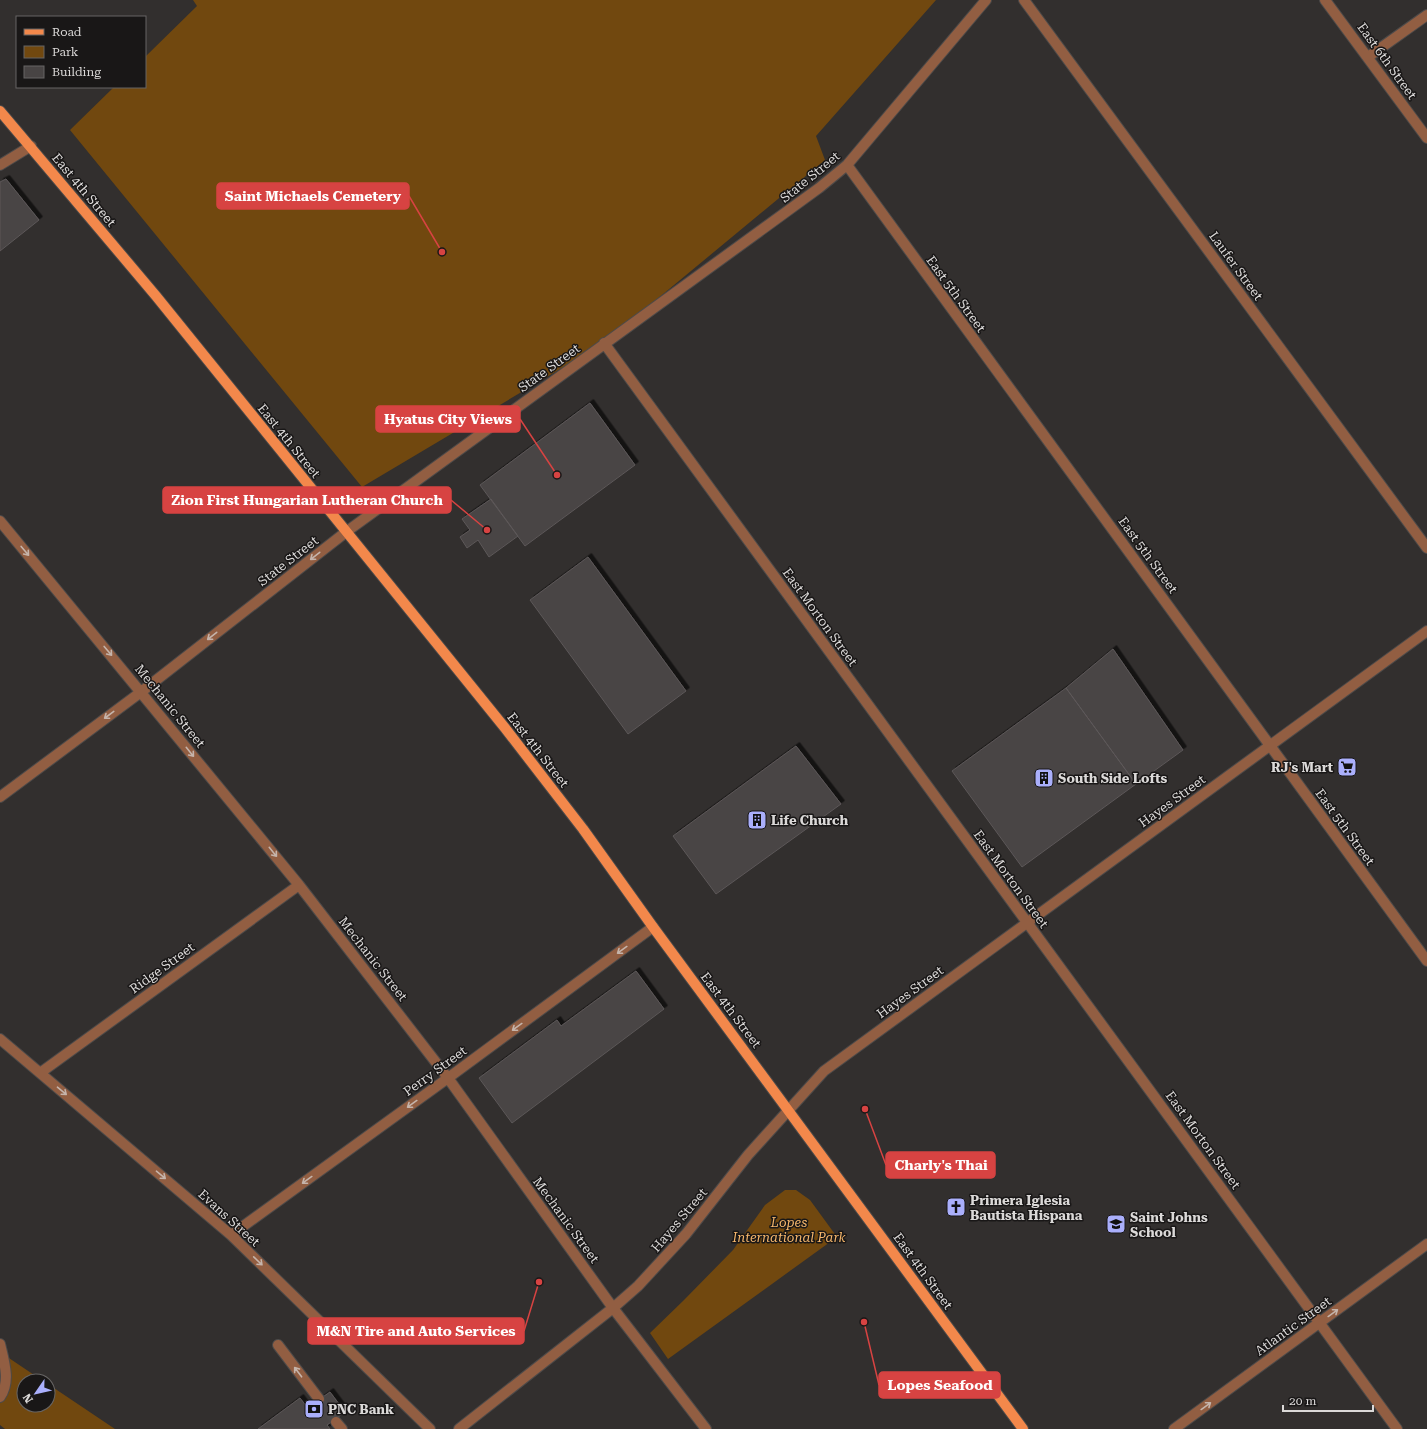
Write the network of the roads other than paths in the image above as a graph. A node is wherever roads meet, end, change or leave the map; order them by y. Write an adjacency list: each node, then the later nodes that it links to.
1 (986, 0): 10 (street, State Street)
2 (1024, 0): 14 (street, Laufer Street)
3 (1325, 0): 5 (street, East 6th Street)
4 (1427, 16): 5 (street)
5 (1368, 57): 7 (street, East 6th Street)
6 (0, 111): 8 (main road, East 4th Street)
7 (1427, 138)
8 (31, 146): 9 (street); 13 (main road, East 4th Street)
9 (0, 165)
10 (847, 165): 11 (street, State Street); 17 (street, East 5th Street)
11 (604, 343): 13 (street, State Street); 20 (street, East Morton Street)
12 (0, 521): 16 (street, Mechanic Street, one-way to 16)
13 (346, 532): 16 (street, State Street, one-way to 16); 21 (main road, East 4th Street)
14 (1427, 548)
15 (1427, 631): 17 (street, Hayes Street)
16 (141, 692): 18 (street, State Street, one-way to 18); 19 (street, Mechanic Street, one-way to 19)
17 (1270, 745): 20 (street, Hayes Street); 22 (street, East 5th Street)
18 (0, 797)
19 (299, 885): 24 (street, Ridge Street); 25 (street, Mechanic Street)
20 (1027, 923): 26 (street, Hayes Street); 30 (street, East Morton Street)
21 (653, 927): 25 (street, Perry Street, one-way to 25); 26 (main road, East 4th Street)
22 (1427, 961)
23 (0, 1039): 24 (street, Evans Street)
24 (40, 1073): 27 (street, Evans Street, one-way to 27)
25 (448, 1078): 27 (street, Perry Street, one-way to 27); 29 (street, Mechanic Street)
26 (789, 1110): 29 (street, Hayes Street); 38 (main road, East 4th Street)
27 (231, 1235): 35 (street, Evans Street, one-way to 35)
28 (1427, 1244): 30 (street, Atlantic Street, one-way to 28)
29 (614, 1308): 36 (street, Hayes Street); 37 (street, Mechanic Street)
30 (1320, 1322): 39 (street, Atlantic Street, one-way to 30); 40 (street, East Morton Street)
31 (0, 1344): 33 (street)
32 (278, 1345): 34 (street, one-way to 32)
33 (0, 1397)
34 (319, 1399)
35 (430, 1429)
36 (459, 1429)
37 (706, 1429)
38 (1023, 1429)
39 (1174, 1429)
40 (1397, 1429)

